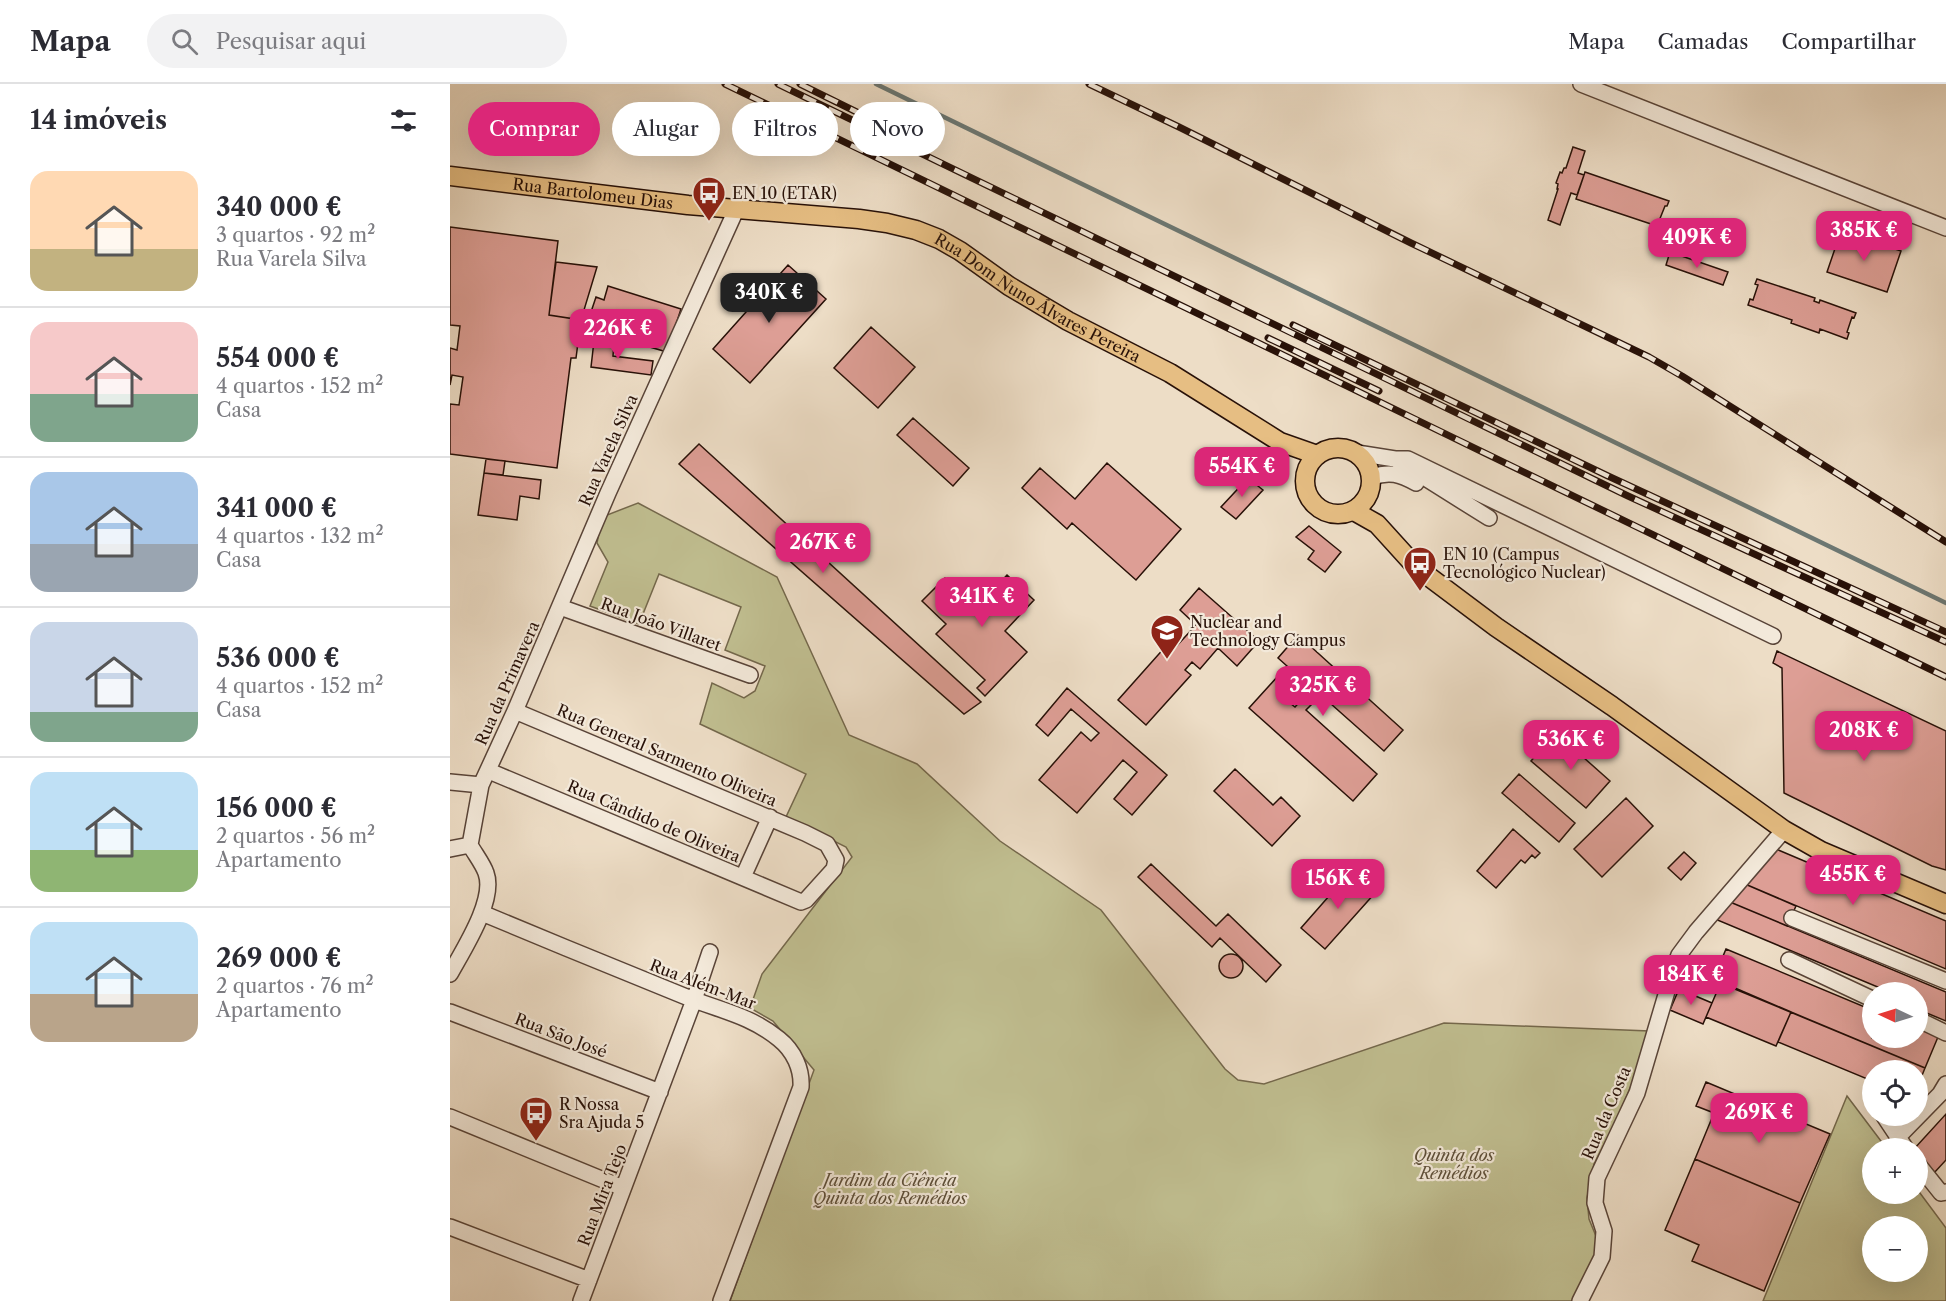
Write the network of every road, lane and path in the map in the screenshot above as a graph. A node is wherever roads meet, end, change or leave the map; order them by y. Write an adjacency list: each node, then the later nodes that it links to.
1 (1581, 84): 4 (street)
2 (450, 176): 3 (main road, Rua Bartolomeu Dias)
3 (736, 210): 5 (main road, Rua Dom Nuno Álvares Pereira); 14 (street, Rua Varela Silva)
4 (1946, 228)
5 (1280, 442): 7 (main road, Rua Dom Nuno Álvares Pereira); 9 (main road)
6 (1357, 453): 7 (main road); 8 (street); 10 (main road)
7 (1317, 455): 9 (main road)
8 (1395, 459): 10 (street); 15 (street)
9 (1305, 477): 12 (main road)
10 (1372, 477): 11 (main road)
11 (1367, 498): 12 (main road); 13 (main road)
12 (1354, 511): 13 (main road)
13 (1377, 524): 22 (main road)
14 (560, 607): 16 (street, Rua João Villaret); 17 (street, Rua da Primavera)
15 (1773, 636)
16 (750, 675)
17 (515, 711): 18 (street, Rua da Primavera); 21 (street, Rua General Sarmento Oliveira)
18 (489, 771): 20 (street, Rua da Primavera); 25 (street, Rua Cândido de Oliveira)
19 (450, 782): 20 (street)
20 (482, 785): 23 (street, Rua da Primavera)
21 (770, 817): 25 (street); 26 (street, Rua General Sarmento Oliveira)
22 (1784, 830): 27 (main road); 50 (street, Rua da Costa)
23 (470, 845): 24 (street); 28 (street)
24 (450, 849)
25 (743, 877): 26 (street, Rua Cândido de Oliveira)
26 (806, 900)
27 (1946, 904)
28 (482, 914): 32 (street); 35 (street, Rua Além-Mar)
29 (1792, 918): 33 (street)
30 (710, 952): 35 (street, Rua Mira Tejo)
31 (1789, 960): 34 (street)
32 (450, 974)
33 (1946, 981)
34 (1862, 994)
35 (694, 1000): 40 (street, Rua Mira Tejo); 49 (street, Rua Além-Mar)
36 (450, 1012): 40 (street, Rua São José)
37 (1928, 1024): 38 (street)
38 (1946, 1033)
39 (1946, 1084): 42 (street)
40 (660, 1092): 44 (street, Rua Mira Tejo)
41 (450, 1117): 44 (street)
42 (1906, 1138)
43 (1928, 1177): 45 (street)
44 (624, 1188): 47 (street, Rua Mira Tejo)
45 (1946, 1192)
46 (450, 1227): 47 (street)
47 (589, 1280): 48 (street, Rua Mira Tejo)
48 (581, 1301)
49 (722, 1301)
50 (1580, 1301)

